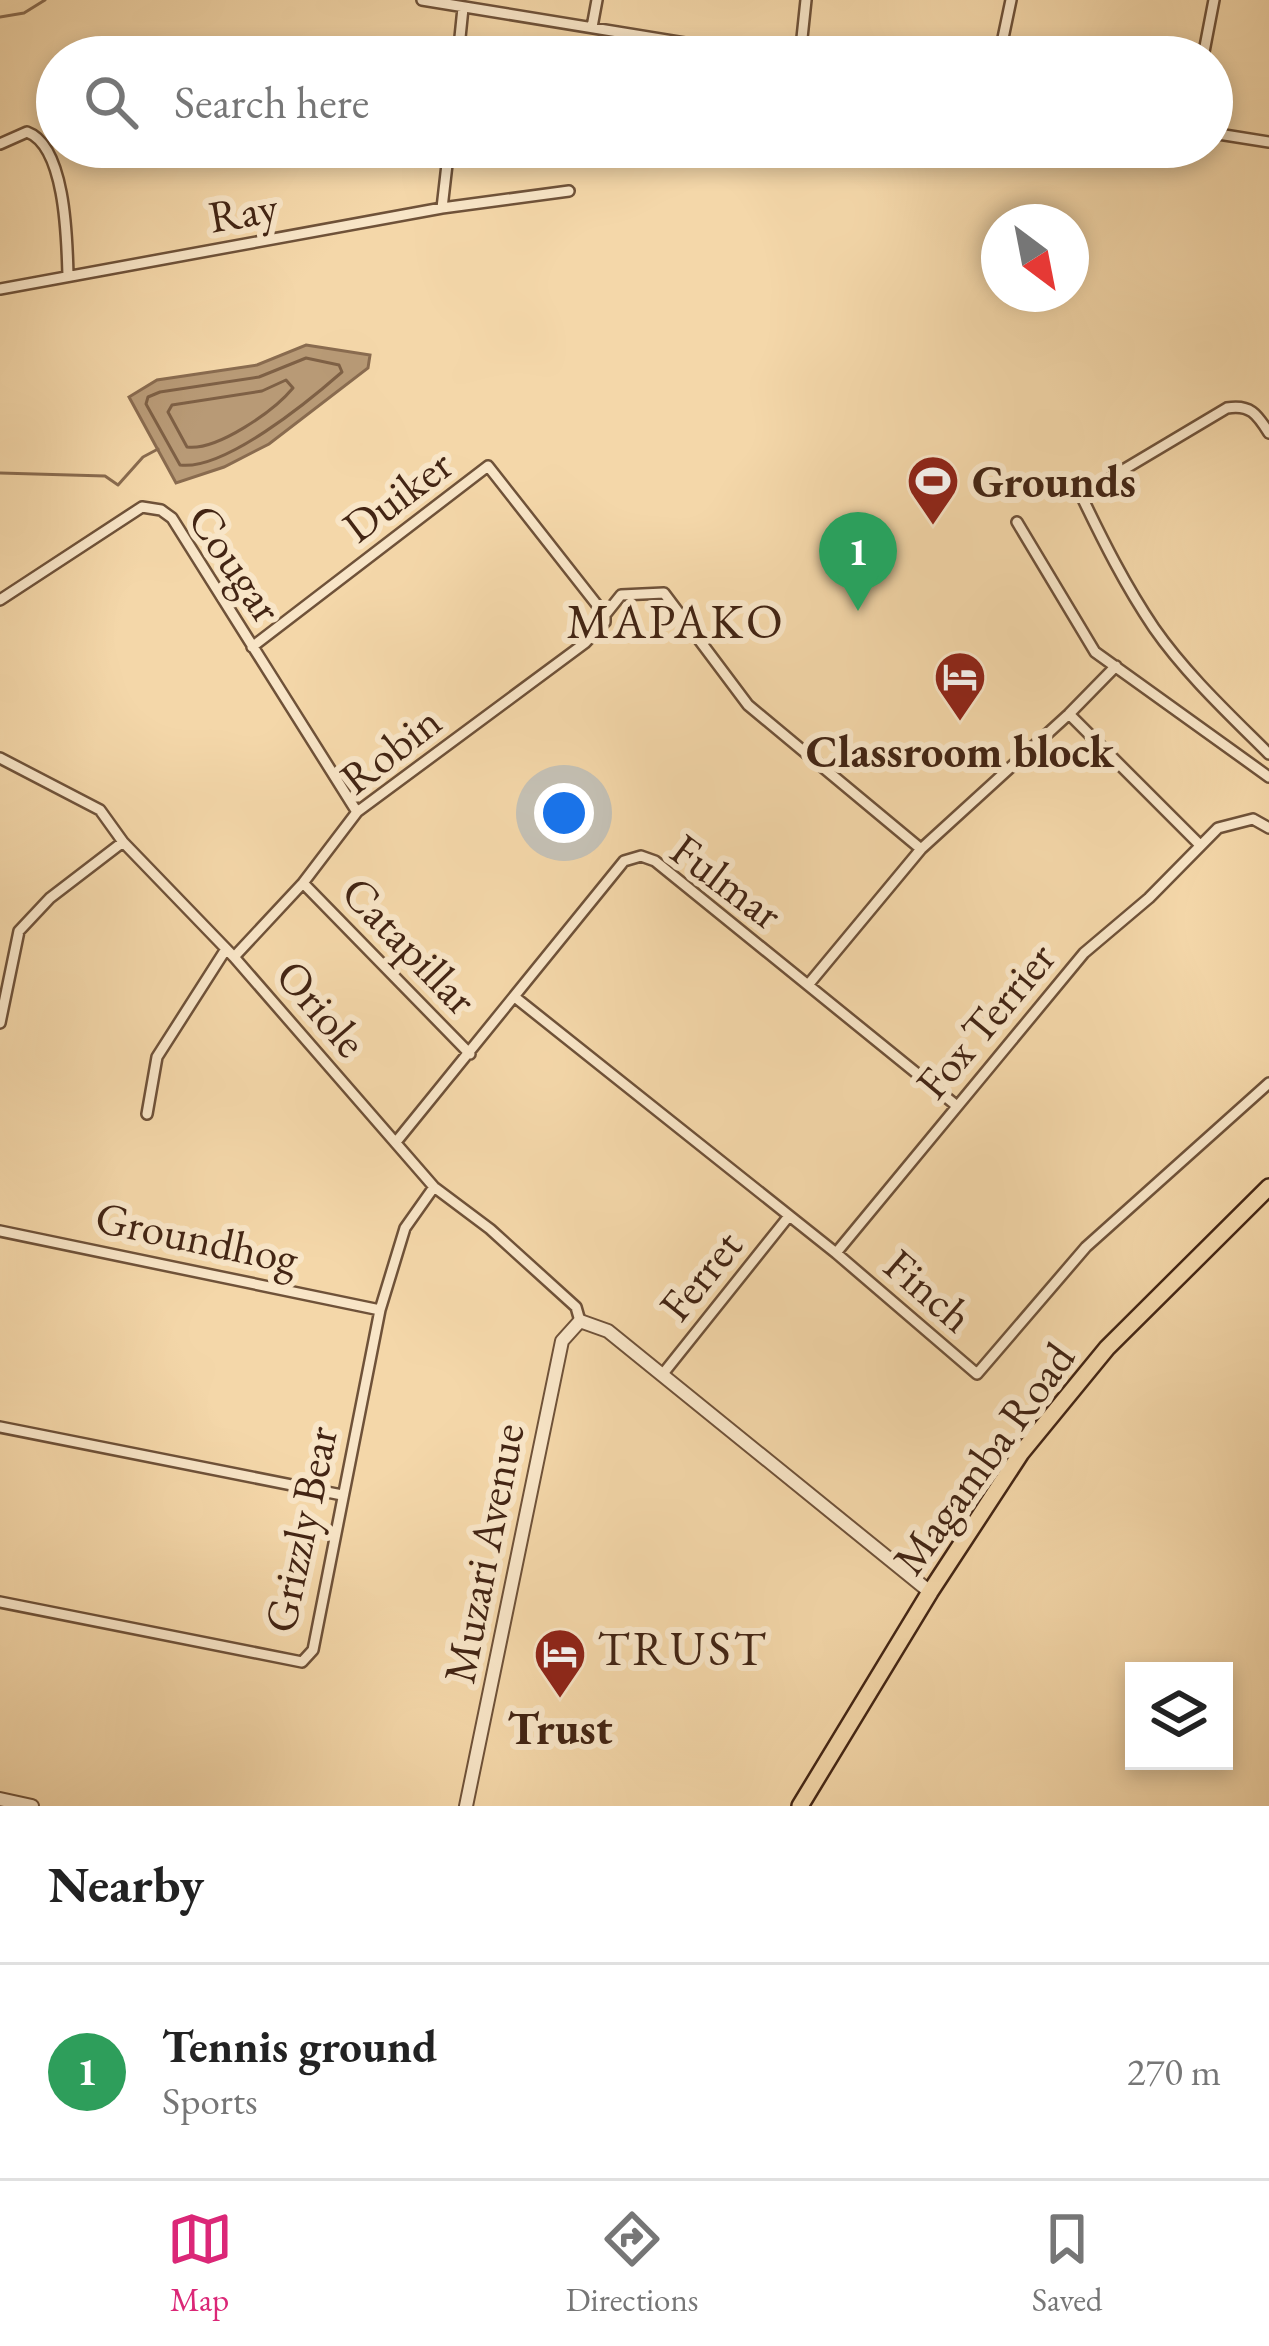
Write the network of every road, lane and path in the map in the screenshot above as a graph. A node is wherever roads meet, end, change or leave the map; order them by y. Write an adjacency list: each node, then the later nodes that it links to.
1 (422, 0): 6 (street)
2 (597, 0): 7 (street)
3 (806, 0): 10 (street)
4 (1011, 0): 11 (street)
5 (1214, 0): 12 (street)
6 (463, 5): 7 (street); 8 (street)
7 (592, 27): 9 (street)
8 (460, 36)
9 (646, 36)
10 (802, 36)
11 (1003, 36)
12 (1207, 36)
13 (36, 135): 16 (street)
14 (1233, 136): 15 (street)
15 (1269, 142)
16 (0, 144)
17 (54, 168): 21 (street)
18 (446, 168): 20 (street)
19 (569, 191): 20 (street, Ray)
20 (442, 208): 21 (street, Ray)
21 (68, 276): 22 (street, Ray)
22 (0, 289)
23 (1269, 433): 30 (street)
24 (1017, 522): 28 (street)
25 (0, 600): 27 (street, Cougar)
26 (605, 615): 27 (street, Duiker); 33 (street, Robin); 37 (street)
27 (252, 647): 33 (street, Cougar)
28 (1116, 666): 29 (street); 32 (street)
29 (1070, 714): 36 (street); 37 (street)
30 (1269, 754)
31 (0, 758): 35 (street, Oriole)
32 (1269, 777)
33 (357, 812): 38 (street, Robin)
34 (1269, 828): 36 (street)
35 (123, 842): 39 (street, Oriole); 42 (street)
36 (1199, 844): 45 (street, Fox Terrier)
37 (921, 849): 40 (street)
38 (303, 883): 39 (street, Robin); 43 (street, Catapillar)
39 (230, 953): 46 (street, Robin); 47 (street, Oriole)
40 (808, 985): 41 (street, Fulmar); 45 (street, Fulmar)
41 (516, 998): 43 (street, Fulmar); 50 (street, Finch)
42 (0, 1024)
43 (470, 1054): 47 (street, Fulmar)
44 (1269, 1083): 52 (street, Finch)
45 (957, 1106): 52 (street, Fox Terrier)
46 (148, 1114)
47 (395, 1142): 49 (street, Oriole)
48 (1269, 1186): 58 (highway, Magamba Road)
49 (434, 1187): 53 (street, Grizzly Bear); 54 (street, Oriole)
50 (789, 1216): 52 (street, Finch); 55 (street, Ferret)
51 (0, 1231): 53 (street, Groundhog)
52 (836, 1253)
53 (380, 1310): 57 (street, Grizzly Bear)
54 (580, 1321): 55 (street); 62 (street, Muzari Avenue)
55 (662, 1375): 58 (street)
56 (0, 1427): 57 (street)
57 (342, 1495): 59 (street, Grizzly Bear)
58 (930, 1592): 63 (highway, Magamba Road)
59 (0, 1602)
60 (0, 1799): 61 (street)
61 (32, 1806)
62 (466, 1806)
63 (800, 1806)

